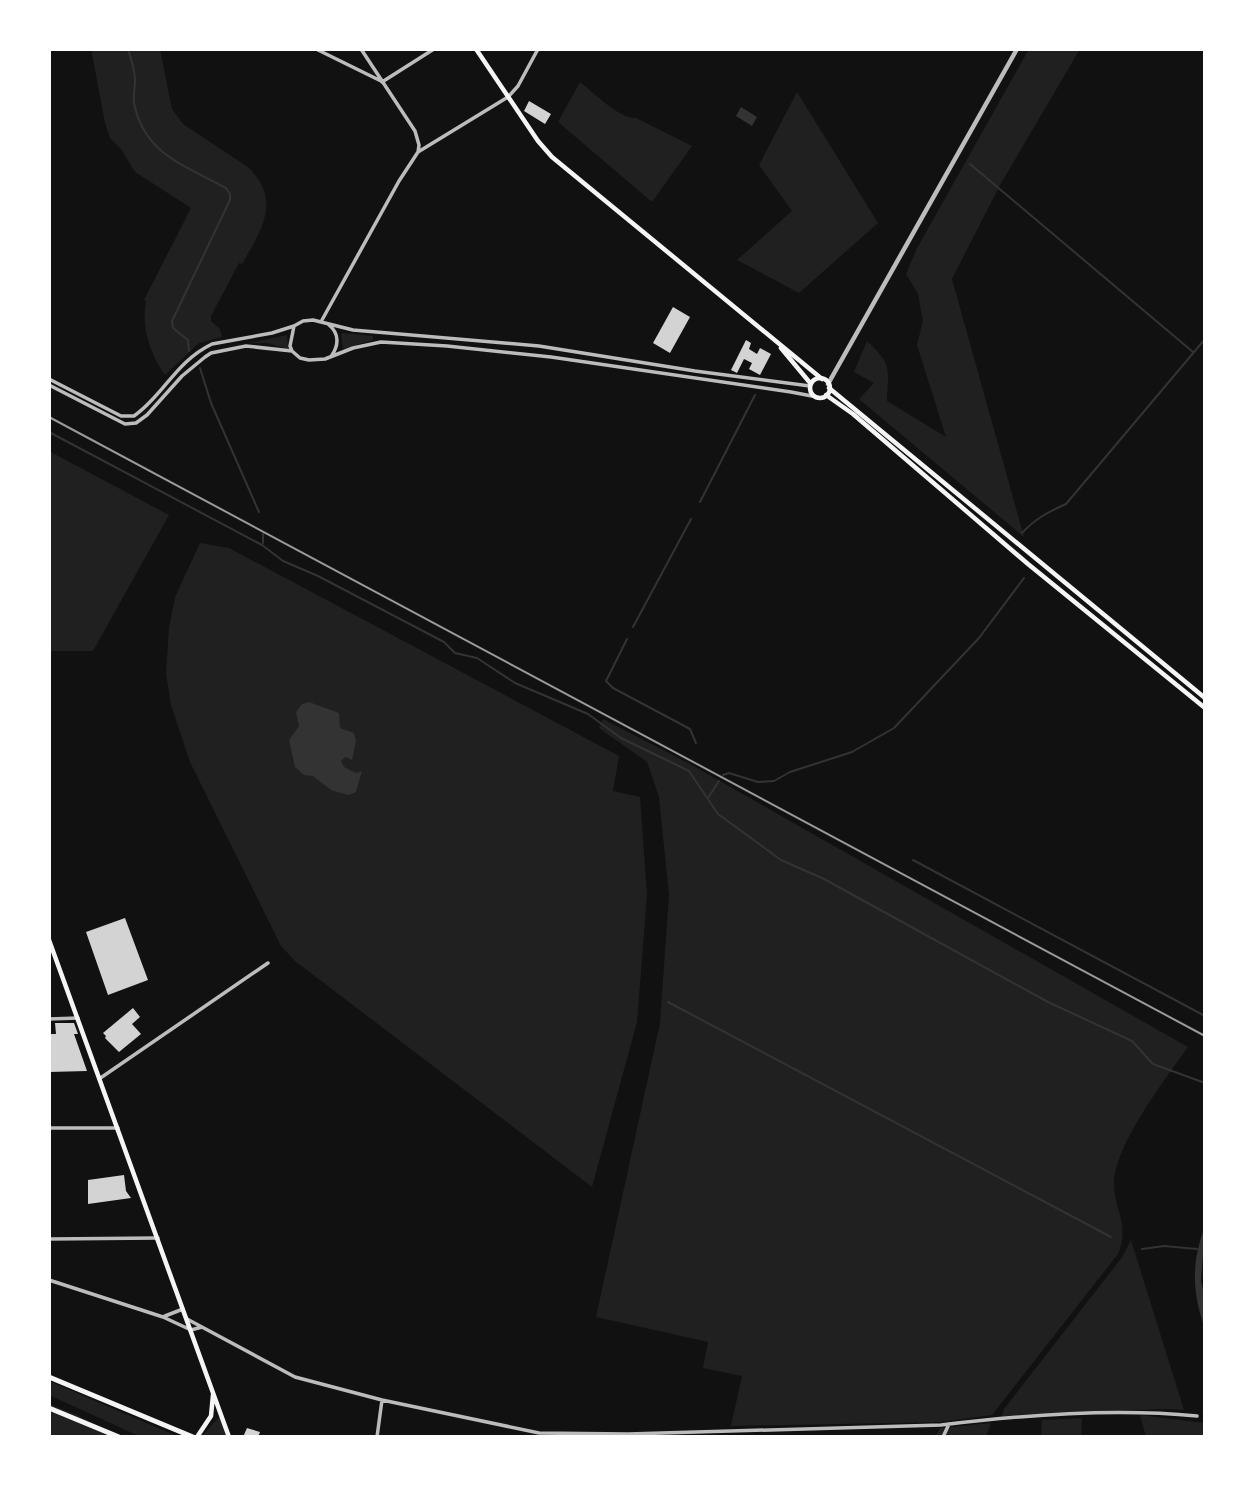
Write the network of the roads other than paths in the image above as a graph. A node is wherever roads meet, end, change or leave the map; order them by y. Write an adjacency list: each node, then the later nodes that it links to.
1 (316, 49): 7 (street)
2 (361, 49): 7 (street)
3 (434, 49): 7 (street)
4 (476, 49): 8 (main road)
5 (538, 49): 8 (street)
6 (1017, 49): 20 (street)
7 (382, 82): 9 (street)
8 (508, 97): 9 (street); 13 (main road)
9 (418, 152): 10 (street)
10 (322, 320): 11 (street); 12 (street)
11 (328, 323): 15 (street); 19 (street)
12 (294, 326): 14 (street); 16 (street)
13 (776, 342): 17 (main road); 19 (main road)
14 (292, 351): 15 (street); 18 (street)
15 (324, 359): 22 (street)
16 (49, 379)
17 (822, 379): 19 (main road); 20 (main road)
18 (49, 385)
19 (811, 385): 22 (main road)
20 (829, 386): 21 (main road); 23 (main road)
21 (826, 395): 22 (main road); 24 (main road)
22 (817, 397)
23 (1205, 698)
24 (1205, 708)
25 (49, 940): 27 (main road)
26 (268, 963): 29 (street)
27 (78, 1018): 28 (street); 29 (main road)
28 (49, 1019)
29 (99, 1079): 31 (main road)
30 (49, 1128): 31 (street)
31 (118, 1128): 32 (main road)
32 (158, 1238): 33 (street); 35 (main road)
33 (49, 1239)
34 (49, 1280): 36 (street)
35 (183, 1310): 36 (street); 37 (main road)
36 (163, 1317): 39 (street)
37 (187, 1319): 38 (street); 39 (main road)
38 (204, 1327): 39 (street); 42 (street)
39 (191, 1330): 41 (main road)
40 (49, 1377): 47 (main road)
41 (214, 1391): 47 (main road); 48 (main road)
42 (382, 1400): 45 (street); 49 (street)
43 (49, 1408): 46 (main road)
44 (1197, 1416): 45 (street)
45 (949, 1424): 50 (street)
46 (119, 1437)
47 (195, 1437)
48 (229, 1437)
49 (377, 1437)
50 (943, 1437)

